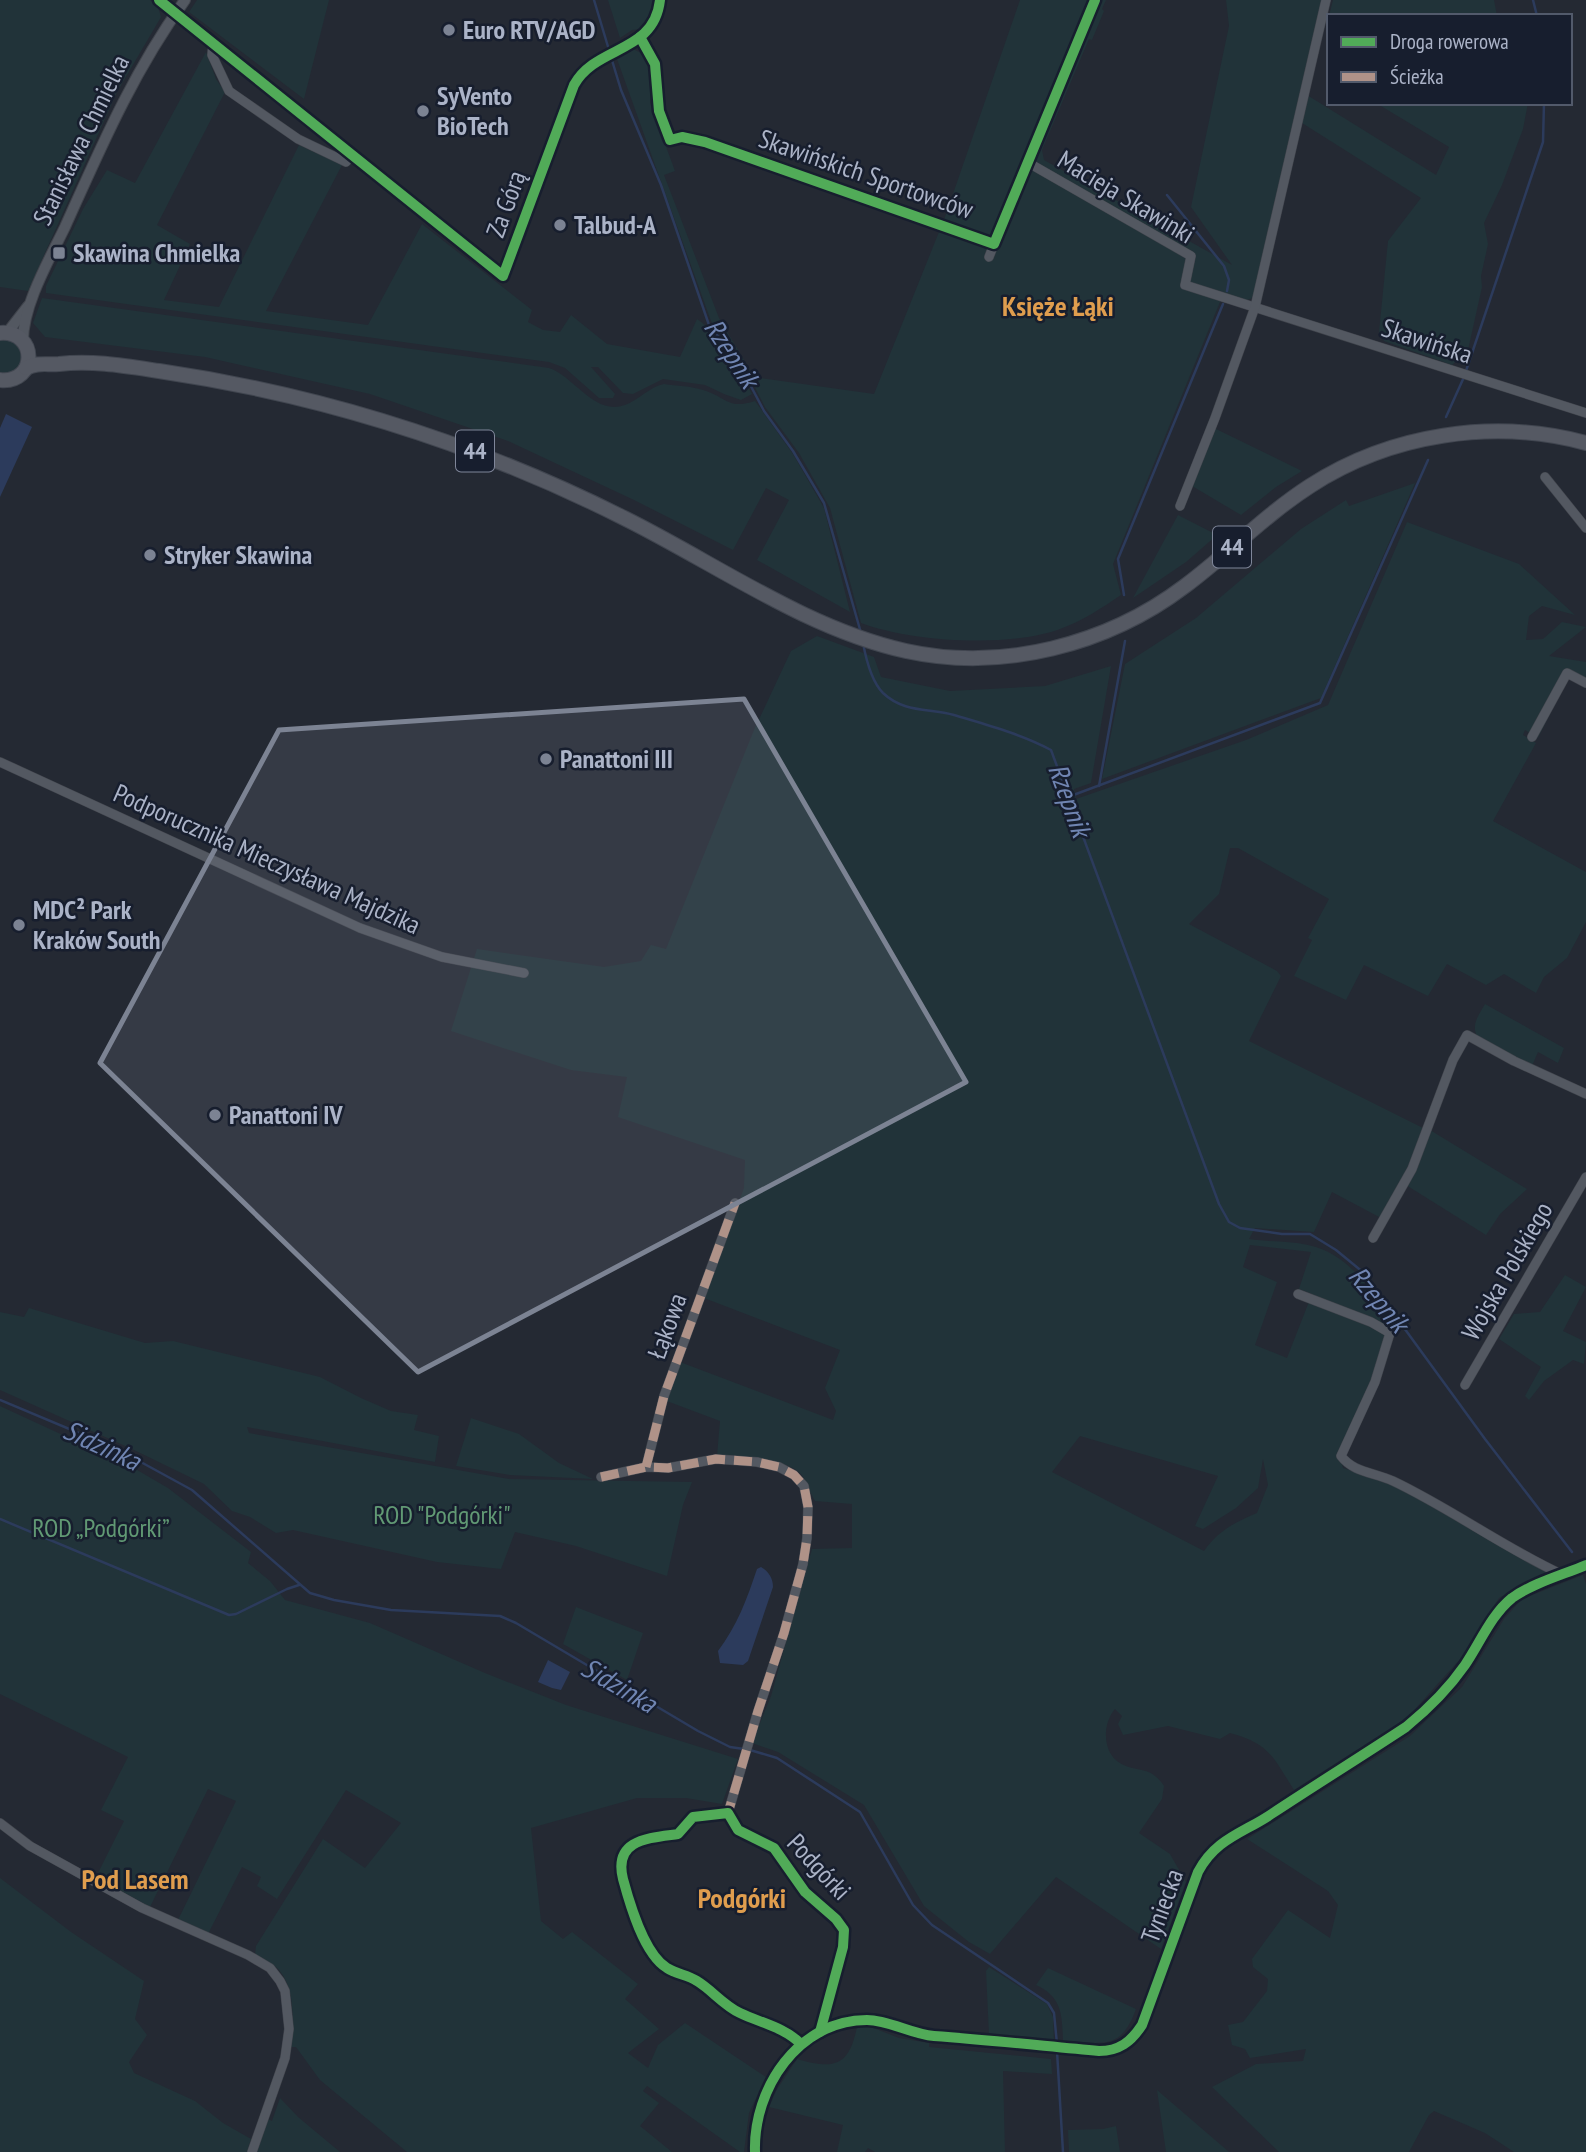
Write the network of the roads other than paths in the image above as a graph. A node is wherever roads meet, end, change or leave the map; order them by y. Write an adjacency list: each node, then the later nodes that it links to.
1 (159, 0): 6 (street, Za Górą)
2 (185, 0): 6 (street, Stanisława Chmielka)
3 (660, 0): 7 (street, Za Górą)
4 (1095, 0): 10 (street, Skawińskich Sportowców)
5 (1326, 0): 14 (street)
6 (175, 13): 8 (street, Za Górą); 13 (street, Stanisława Chmielka)
7 (640, 37): 9 (street, Za Górą); 11 (street, Skawińskich Sportowców)
8 (213, 41): 9 (street, Za Górą); 9 (street)
9 (353, 154)
10 (1027, 162): 11 (street, Skawińskich Sportowców); 14 (street, Macieja Skawinki)
11 (994, 244): 12 (street)
12 (989, 257)
13 (28, 306): 15 (street, Stanisława Chmielka); 16 (street, Stanisława Chmielka)
14 (1255, 307): 20 (street, Skawińska); 23 (street)
15 (3, 333): 16 (main road, 44)
16 (25, 345): 17 (main road, 44); 18 (main road)
17 (72, 361): 18 (main road, 44); 21 (main road, 44)
18 (26, 368): 19 (main road, 44)
19 (2, 382)
20 (1586, 413)
21 (1586, 443)
22 (1545, 477): 24 (street)
23 (1180, 506)
24 (1586, 528)
25 (1586, 683): 26 (street)
26 (1532, 737)
27 (0, 762): 28 (street, Podporucznika Mieczysława Majdzika)
28 (524, 973)
29 (1586, 1094): 32 (street)
30 (1586, 1177): 34 (street, Wojska Polskiego)
31 (735, 1203): 35 (street, Łąkowa)
32 (1373, 1238)
33 (1298, 1294): 38 (street)
34 (1465, 1385)
35 (646, 1467): 36 (street); 39 (street)
36 (601, 1477)
37 (1582, 1566): 38 (street, Tyniecka)
38 (1563, 1574): 41 (street, Tyniecka)
39 (728, 1813): 41 (street, Podgórki); 42 (street)
40 (0, 1823): 43 (street)
41 (820, 2032): 42 (street, Tyniecka)
42 (800, 2044): 44 (street, Tyniecka)
43 (251, 2152)
44 (755, 2152)

